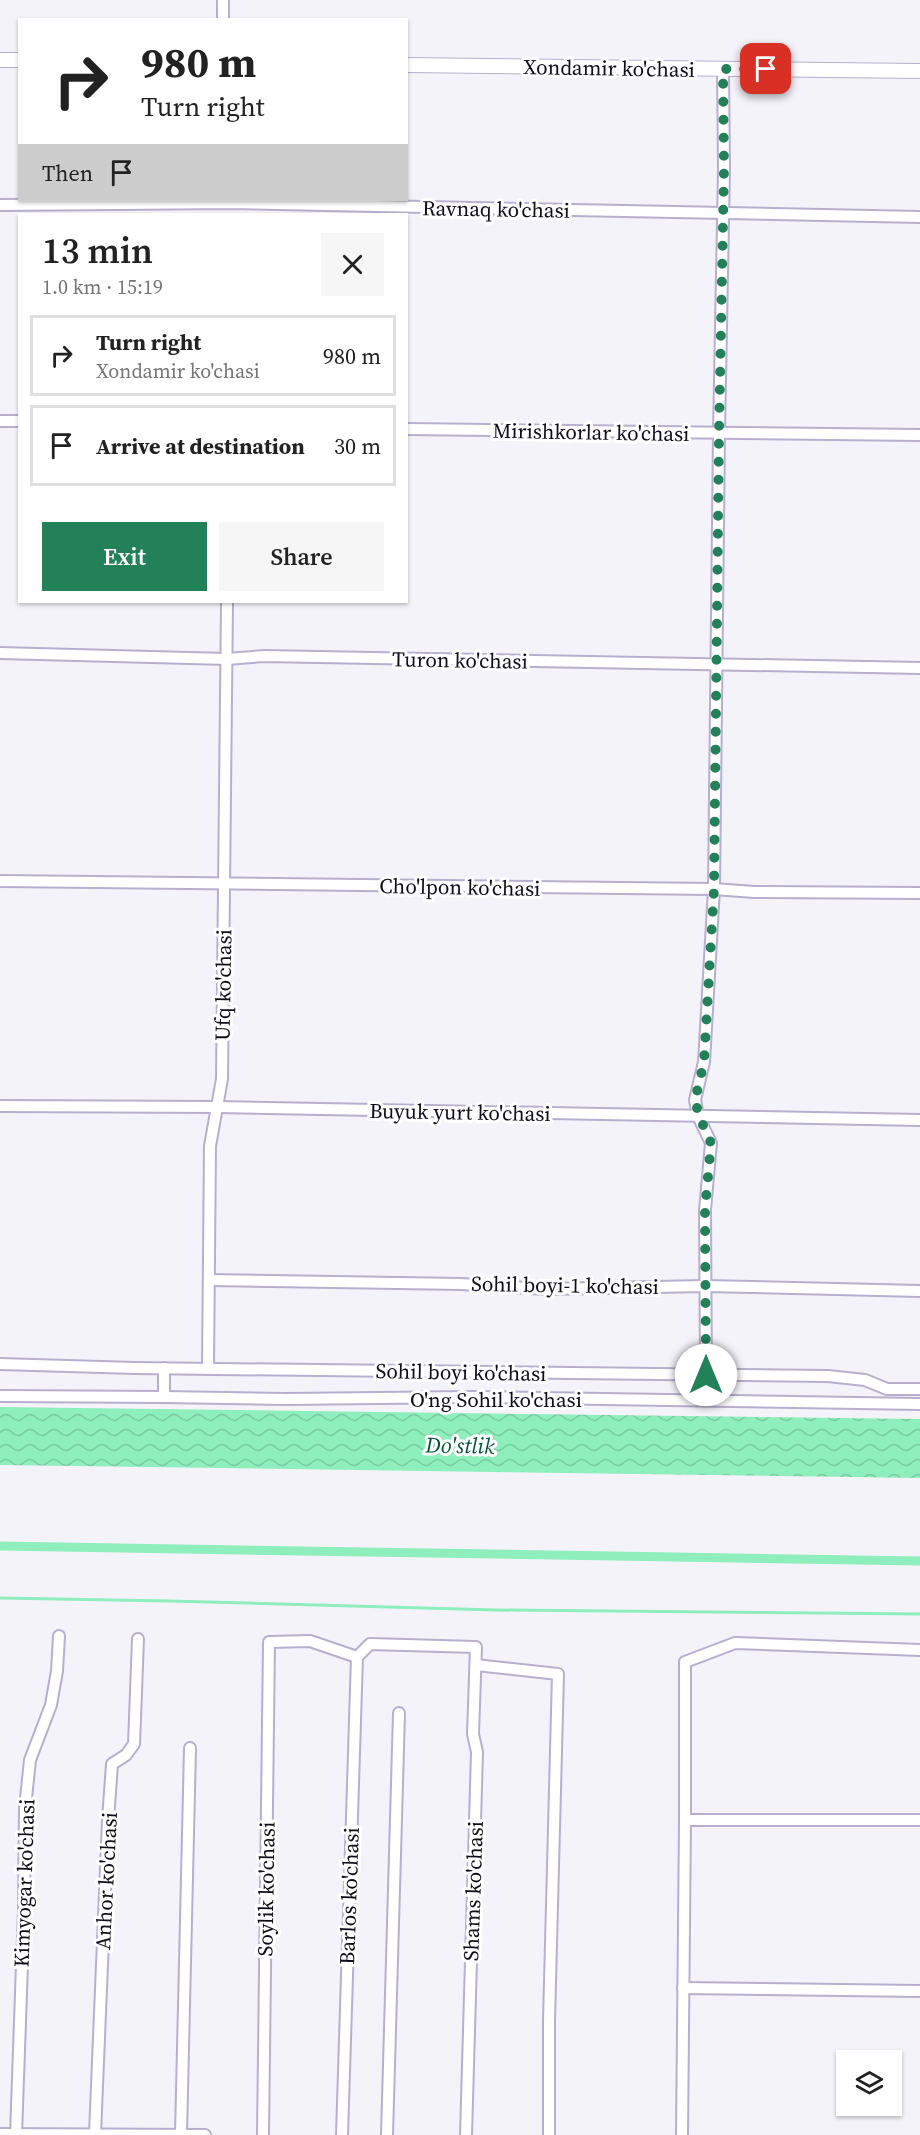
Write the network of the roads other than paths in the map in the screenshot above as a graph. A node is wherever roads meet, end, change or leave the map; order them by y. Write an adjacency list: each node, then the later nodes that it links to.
1 (224, 0): 2 (street)
2 (223, 18)
3 (0, 60): 4 (main road)
4 (18, 60)
5 (408, 65): 6 (main road, Xondamir ko'chasi)
6 (723, 69): 7 (main road, Xondamir ko'chasi); 10 (street)
7 (920, 71)
8 (0, 205): 9 (street, Ravnaq ko'chasi)
9 (230, 206): 10 (street, Ravnaq ko'chasi)
10 (722, 214): 11 (street, Ravnaq ko'chasi); 15 (street)
11 (920, 217)
12 (0, 421): 13 (street)
13 (18, 421)
14 (408, 429): 15 (street, Mirishkorlar ko'chasi)
15 (719, 433): 16 (street, Mirishkorlar ko'chasi); 20 (street)
16 (920, 435)
17 (227, 603): 19 (street, Ufq ko'chasi)
18 (0, 653): 19 (street, Turon ko'chasi)
19 (227, 659): 20 (street, Turon ko'chasi); 23 (street, Ufq ko'chasi)
20 (717, 666): 21 (street, Turon ko'chasi); 24 (street)
21 (920, 668)
22 (0, 881): 23 (street, Cho'lpon ko'chasi)
23 (225, 884): 24 (street, Cho'lpon ko'chasi); 27 (street, Ufq ko'chasi)
24 (714, 889): 25 (street, Cho'lpon ko'chasi); 28 (street)
25 (920, 893)
26 (0, 1106): 27 (street, Buyuk yurt ko'chasi)
27 (218, 1107): 28 (street, Buyuk yurt ko'chasi); 30 (street, Ufq ko'chasi)
28 (699, 1116): 29 (street, Buyuk yurt ko'chasi); 31 (street)
29 (920, 1120)
30 (210, 1280): 31 (street, Sohil boyi-1 ko'chasi); 35 (street, Ufq ko'chasi)
31 (706, 1286): 32 (street, Sohil boyi-1 ko'chasi); 36 (street)
32 (920, 1291)
33 (0, 1364): 34 (street, Sohil boyi ko'chasi)
34 (164, 1368): 35 (street, Sohil boyi ko'chasi); 39 (street)
35 (208, 1368): 36 (street, Sohil boyi ko'chasi)
36 (706, 1375): 37 (street, Sohil boyi ko'chasi)
37 (920, 1389)
38 (0, 1396): 39 (street, O'ng Sohil ko'chasi)
39 (164, 1396): 40 (street, O'ng Sohil ko'chasi)
40 (920, 1404)
41 (59, 1636): 55 (street, Kimyogar ko'chasi)
42 (138, 1639): 53 (street, Anhor ko'chasi)
43 (920, 1650): 48 (street)
44 (357, 1657): 45 (street, Shams ko'chasi); 57 (street, Soylik ko'chasi); 58 (street, Barlos ko'chasi)
45 (476, 1665): 60 (street, Shams ko'chasi); 61 (street)
46 (399, 1713): 59 (street)
47 (190, 1748): 54 (street)
48 (685, 1820): 49 (street); 50 (street)
49 (920, 1820)
50 (683, 1988): 51 (street); 62 (street)
51 (920, 1991)
52 (0, 2134): 55 (street)
53 (95, 2134): 54 (street); 55 (street)
54 (181, 2134): 56 (street)
55 (16, 2135)
56 (205, 2135)
57 (262, 2135)
58 (342, 2135)
59 (387, 2135)
60 (466, 2135)
61 (549, 2135)
62 (682, 2135)

